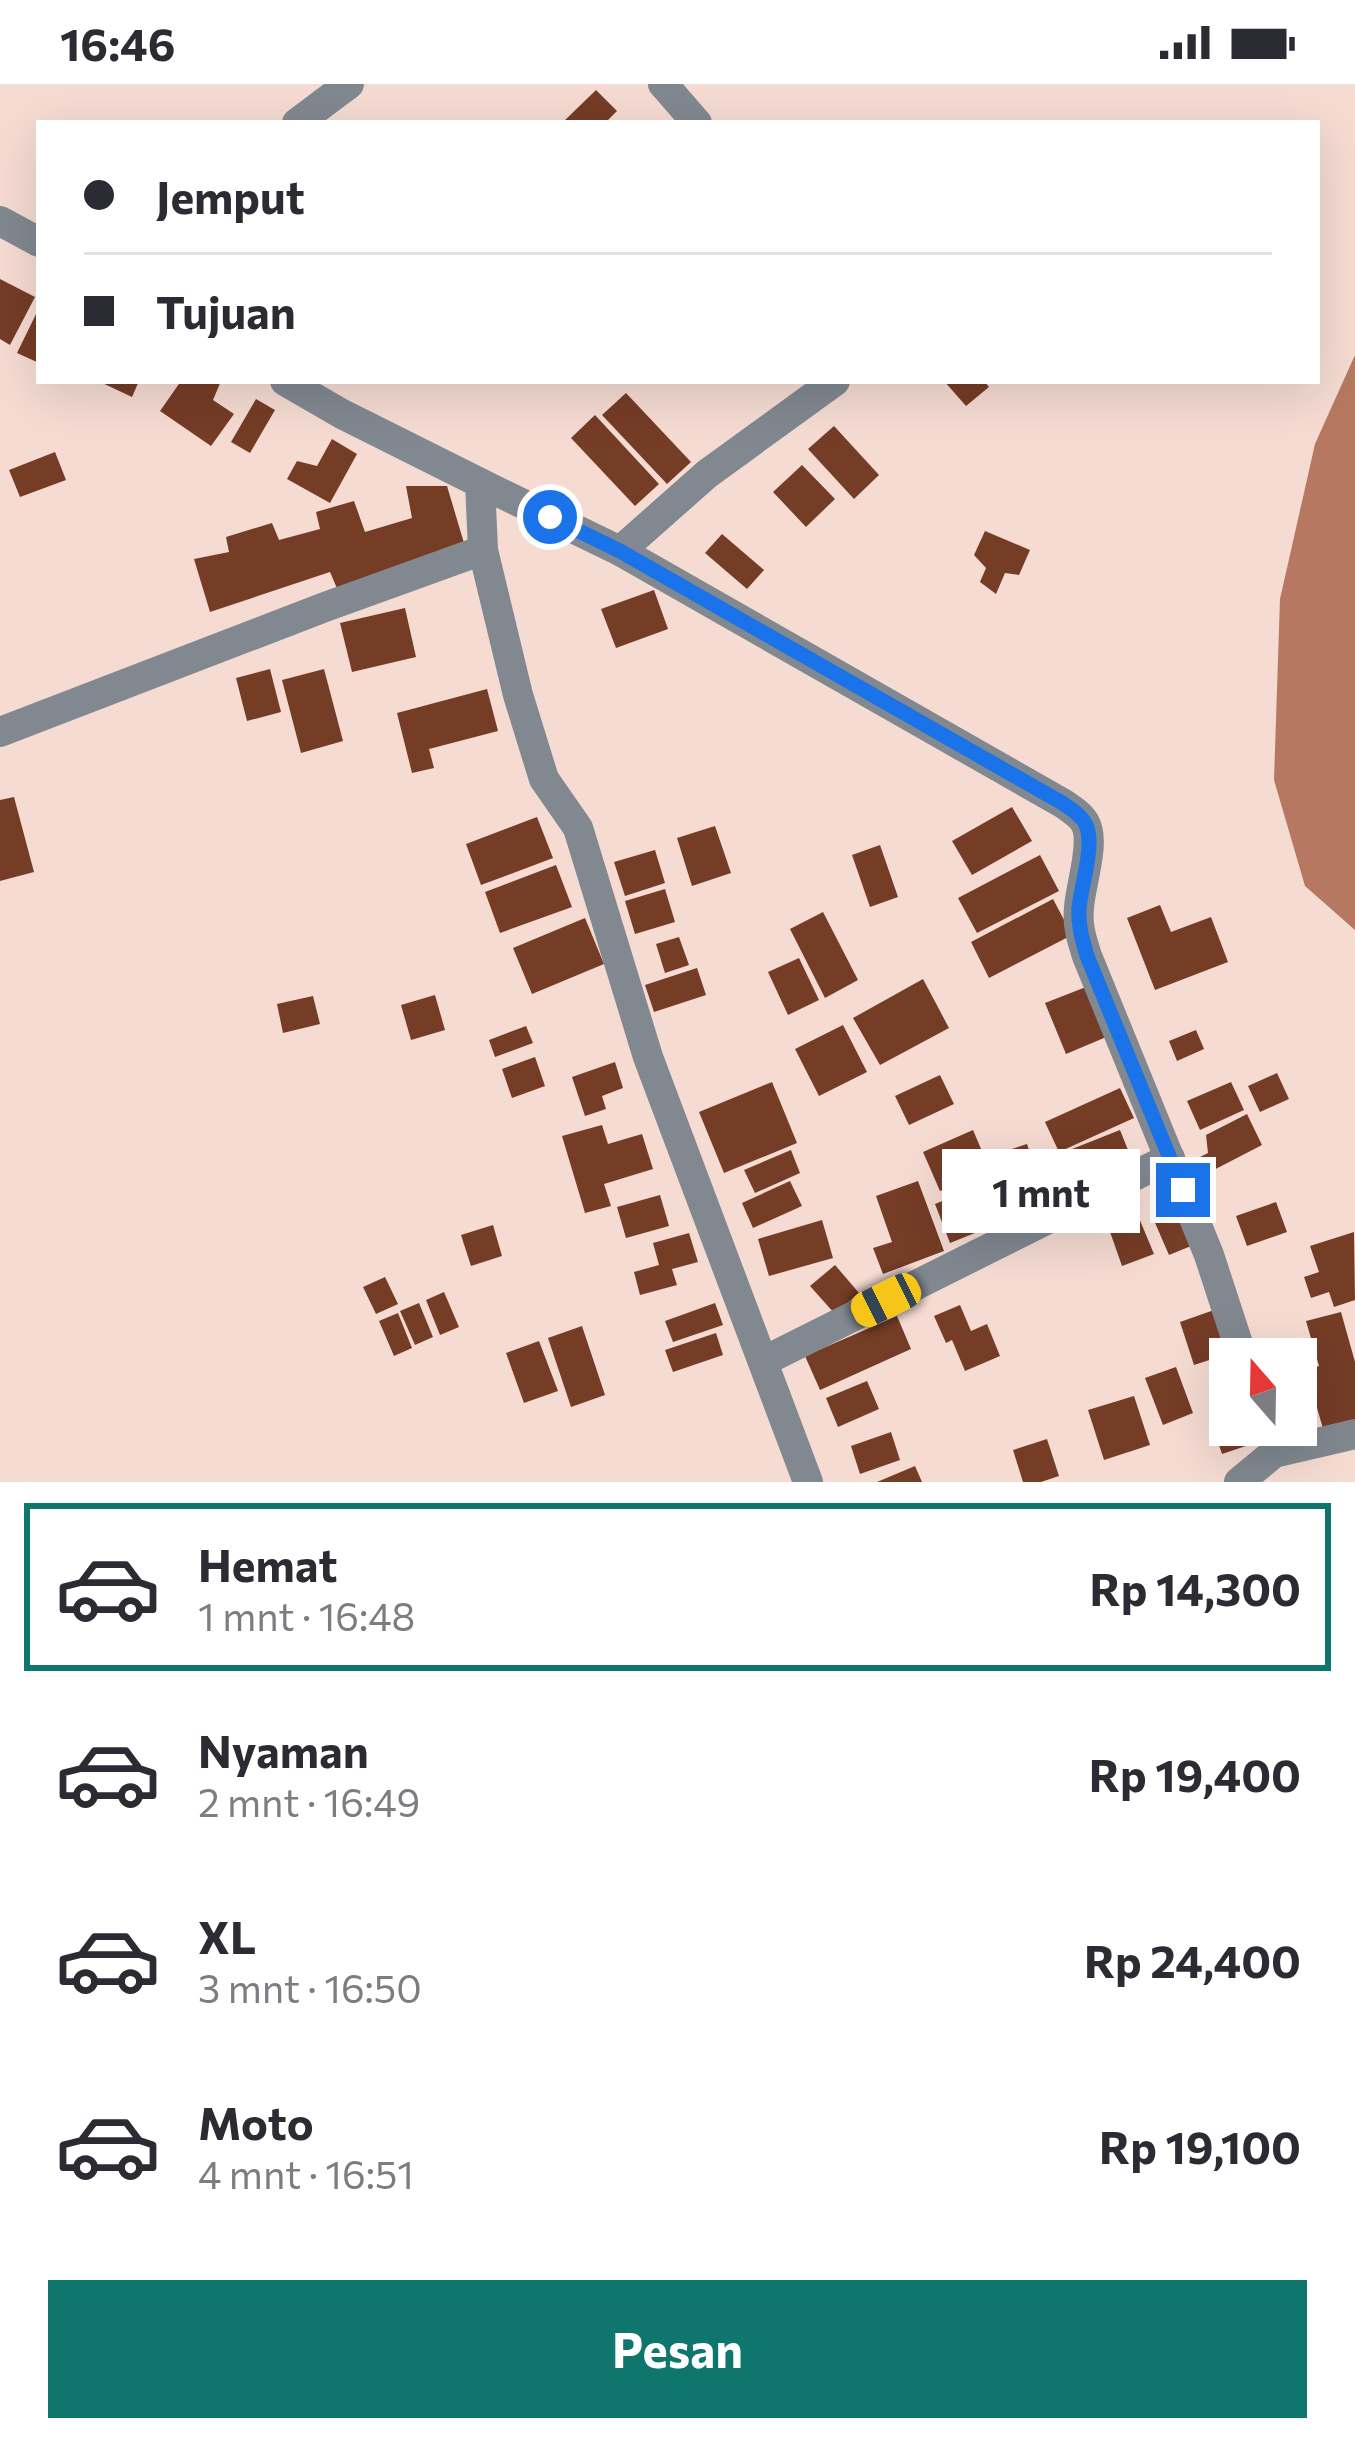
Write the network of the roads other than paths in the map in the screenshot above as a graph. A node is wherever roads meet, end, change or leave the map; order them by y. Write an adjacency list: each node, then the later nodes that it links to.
1 (349, 84): 3 (street)
2 (663, 84): 4 (street)
3 (301, 120)
4 (694, 120)
5 (0, 221): 6 (street)
6 (36, 240)
7 (290, 384): 9 (street)
8 (831, 384): 11 (street)
9 (480, 483): 10 (street); 11 (street)
10 (483, 550): 12 (street); 15 (street)
11 (620, 551): 13 (street)
12 (0, 732)
13 (1170, 1158): 14 (street); 15 (street)
14 (1236, 1338)
15 (764, 1361): 19 (street)
16 (1355, 1434): 17 (street)
17 (1317, 1436)
18 (1264, 1446): 20 (street)
19 (808, 1482)
20 (1239, 1482)

